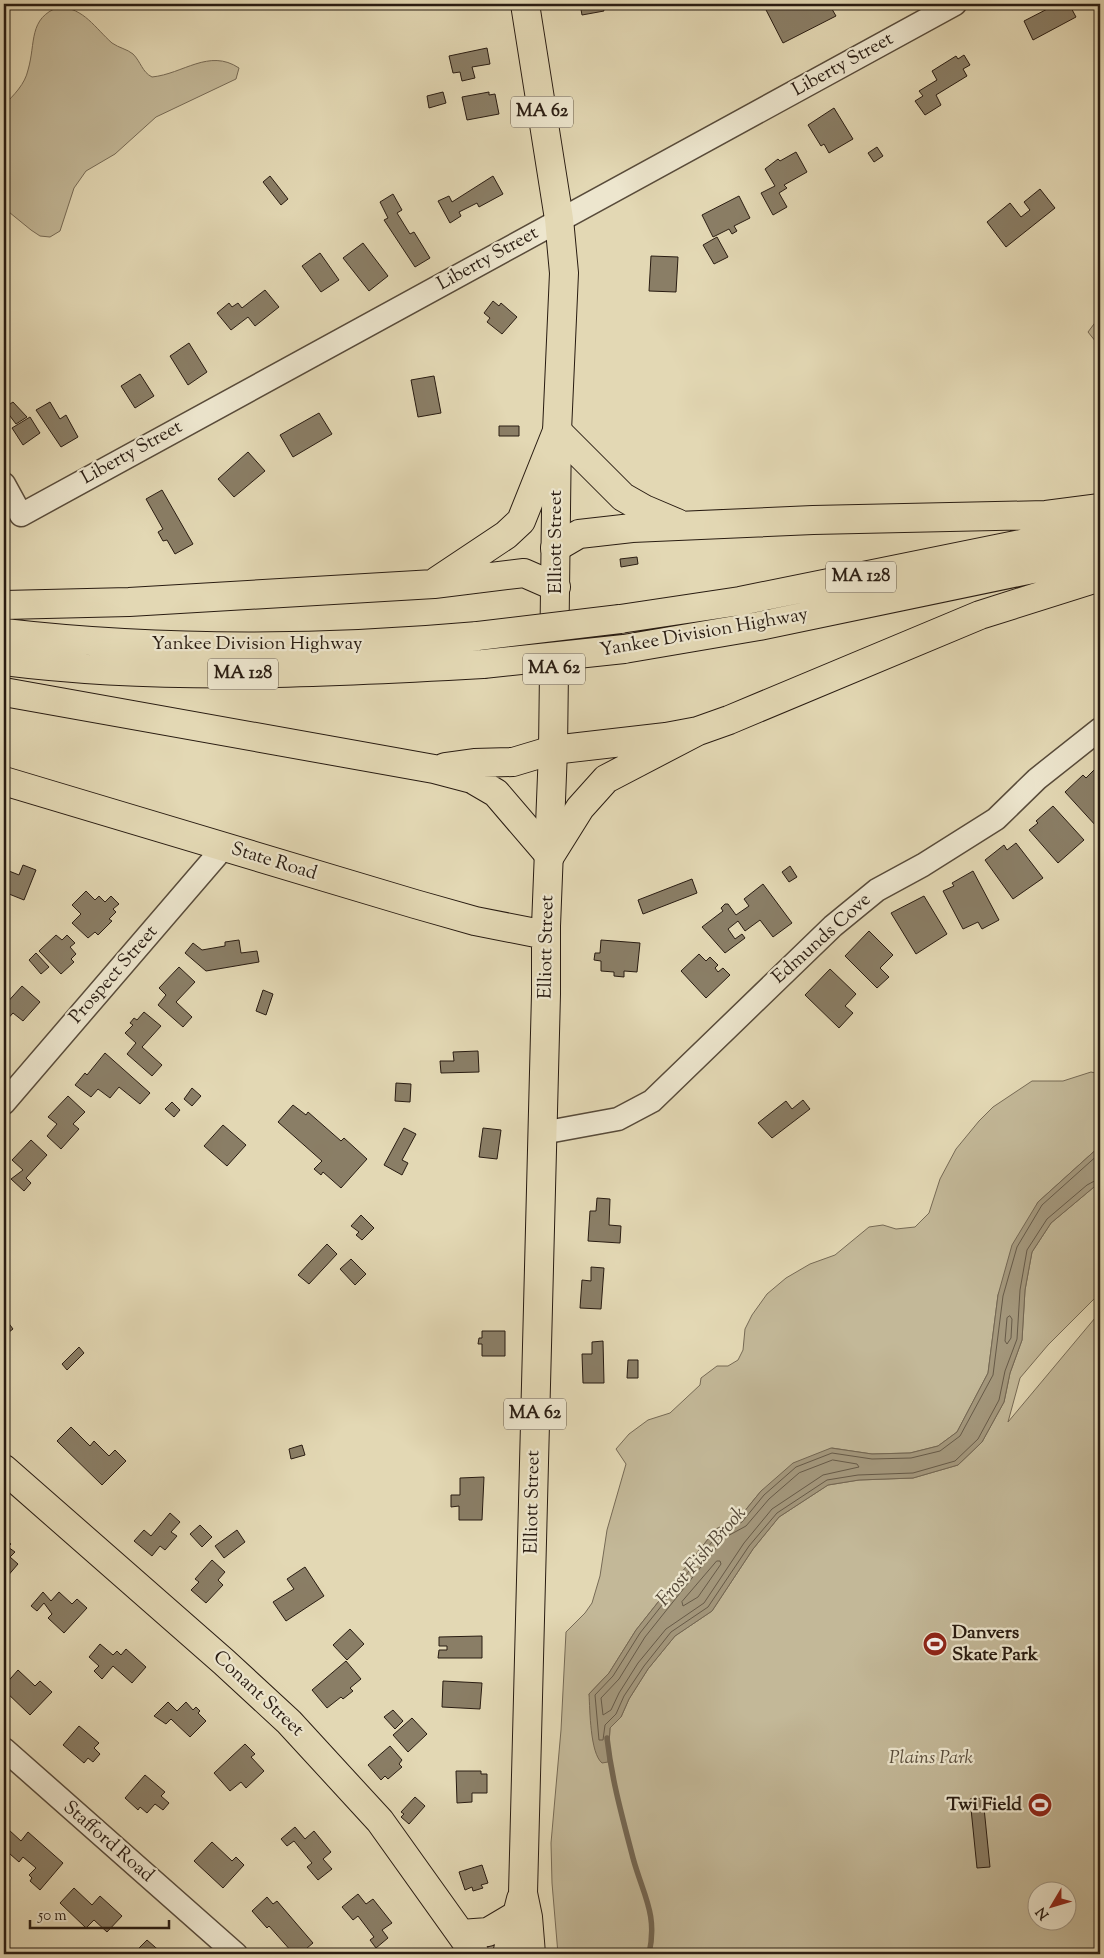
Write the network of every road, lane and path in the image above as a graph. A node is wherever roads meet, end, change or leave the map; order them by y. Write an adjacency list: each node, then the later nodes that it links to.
1 (524, 4): 3 (main road, Elliott Street / MA 62)
2 (944, 6): 3 (street, Liberty Street)
3 (559, 219): 4 (main road, Elliott Street / MA 62); 5 (street, Liberty Street)
4 (557, 430): 7 (main road); 9 (main road, Elliott Street / MA 62); 12 (main road)
5 (4, 484)
6 (1100, 508): 7 (main road)
7 (683, 525): 9 (main road)
8 (1100, 528): 15 (main road, Yankee Division Highway / MA 128, bridge)
9 (555, 548): 13 (main road, Elliott Street / MA 62)
10 (1100, 555): 16 (main road, Yankee Division Highway / MA 128, bridge)
11 (1100, 577): 19 (main road)
12 (434, 584): 13 (main road); 14 (main road)
13 (556, 587): 20 (main road, Elliott Street / MA 62)
14 (4, 605)
15 (4, 633)
16 (4, 661)
17 (4, 692): 21 (main road)
18 (1100, 729): 27 (street, Edmunds Cove)
19 (698, 731): 20 (main road); 24 (main road)
20 (553, 750): 21 (main road); 24 (main road, Elliott Street / MA 62)
21 (434, 769): 24 (main road)
22 (4, 782): 23 (main road, State Road)
23 (224, 847): 25 (main road, State Road); 26 (street, Prospect Street)
24 (550, 856): 25 (main road, Elliott Street / MA 62)
25 (546, 935): 27 (main road, Elliott Street / MA 62)
26 (4, 1103)
27 (542, 1132): 30 (main road, Elliott Street / MA 62)
28 (4, 1469): 31 (main road, Conant Street)
29 (4, 1749): 32 (street, Stafford Road)
30 (519, 1905): 31 (main road); 33 (main road, Elliott Street / MA 62); 34 (main road, Elliott Street / MA 62)
31 (468, 1944)
32 (236, 1954)
33 (507, 1954)
34 (531, 1954)

